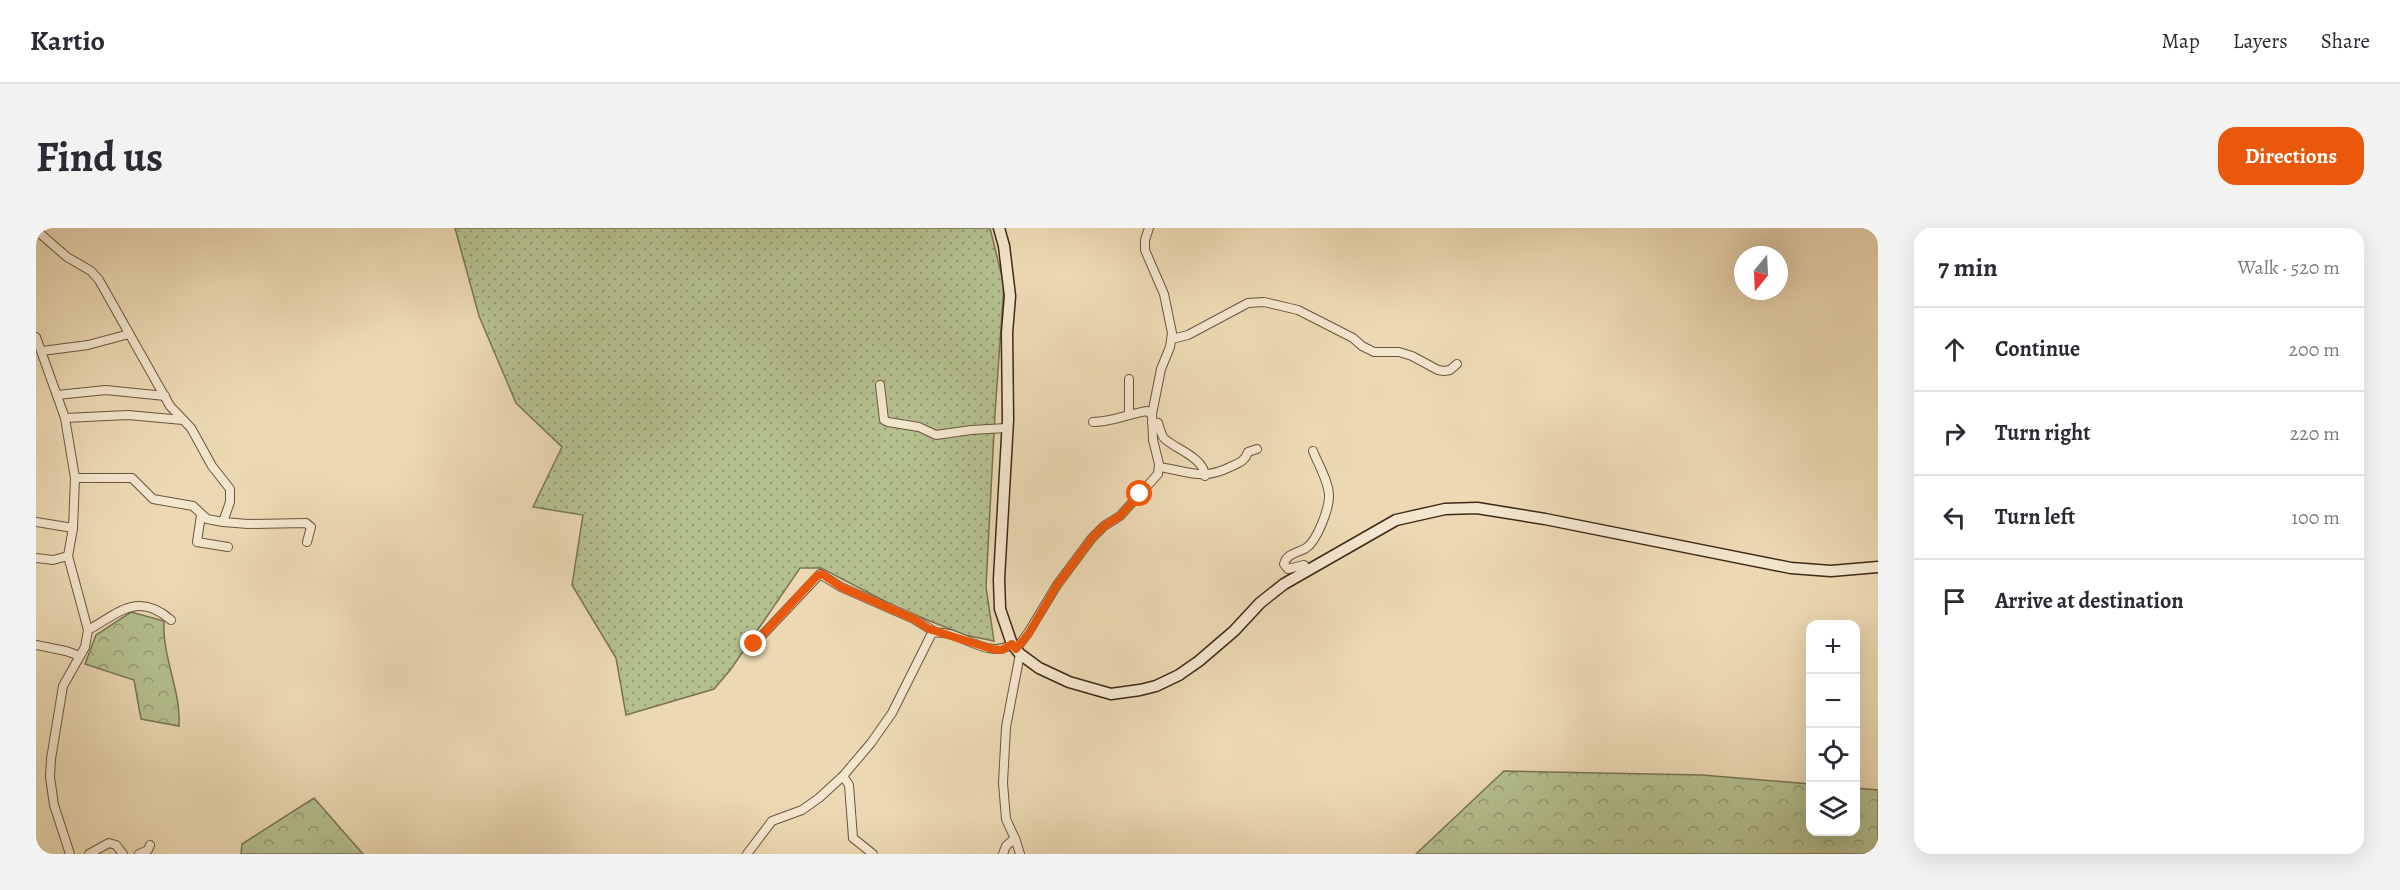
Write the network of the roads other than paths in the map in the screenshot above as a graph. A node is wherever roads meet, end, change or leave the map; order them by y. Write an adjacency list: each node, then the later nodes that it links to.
1 (999, 228): 18 (street)
2 (1149, 228): 6 (street)
3 (36, 230): 4 (street)
4 (129, 334): 7 (street); 12 (street)
5 (36, 337): 7 (street)
6 (1172, 339): 8 (street); 15 (street)
7 (42, 351): 11 (street)
8 (1457, 364)
9 (1129, 380): 13 (street)
10 (880, 385): 18 (street)
11 (57, 395): 12 (street); 14 (street)
12 (165, 396): 16 (street)
13 (1129, 414): 15 (street); 17 (street)
14 (65, 418): 16 (street); 23 (street)
15 (1152, 418): 21 (street); 22 (street)
16 (183, 420): 26 (street)
17 (1093, 422)
18 (1007, 428): 39 (street)
19 (1257, 449): 22 (street)
20 (1313, 451): 33 (street)
21 (1159, 467): 22 (street); 39 (street)
22 (1205, 476)
23 (75, 478): 24 (street); 27 (street)
24 (201, 514): 26 (street); 29 (street)
25 (36, 522): 27 (street)
26 (223, 522): 28 (street)
27 (73, 528): 30 (street)
28 (307, 542)
29 (228, 547)
30 (68, 556): 31 (street); 35 (street)
31 (36, 558)
32 (1878, 567): 33 (street)
33 (1308, 570): 39 (street)
34 (171, 620): 35 (street)
35 (88, 630): 40 (street)
36 (935, 632): 37 (street); 39 (street); 41 (street)
37 (754, 644)
38 (36, 645): 40 (street)
39 (1016, 649): 42 (street)
40 (80, 656): 44 (street)
41 (843, 776): 48 (street); 49 (street)
42 (1015, 838): 50 (street); 51 (street)
43 (150, 845): 47 (street)
44 (70, 854)
45 (89, 854): 46 (street)
46 (123, 854)
47 (139, 854)
48 (747, 854)
49 (873, 854)
50 (1003, 854)
51 (1020, 854)

